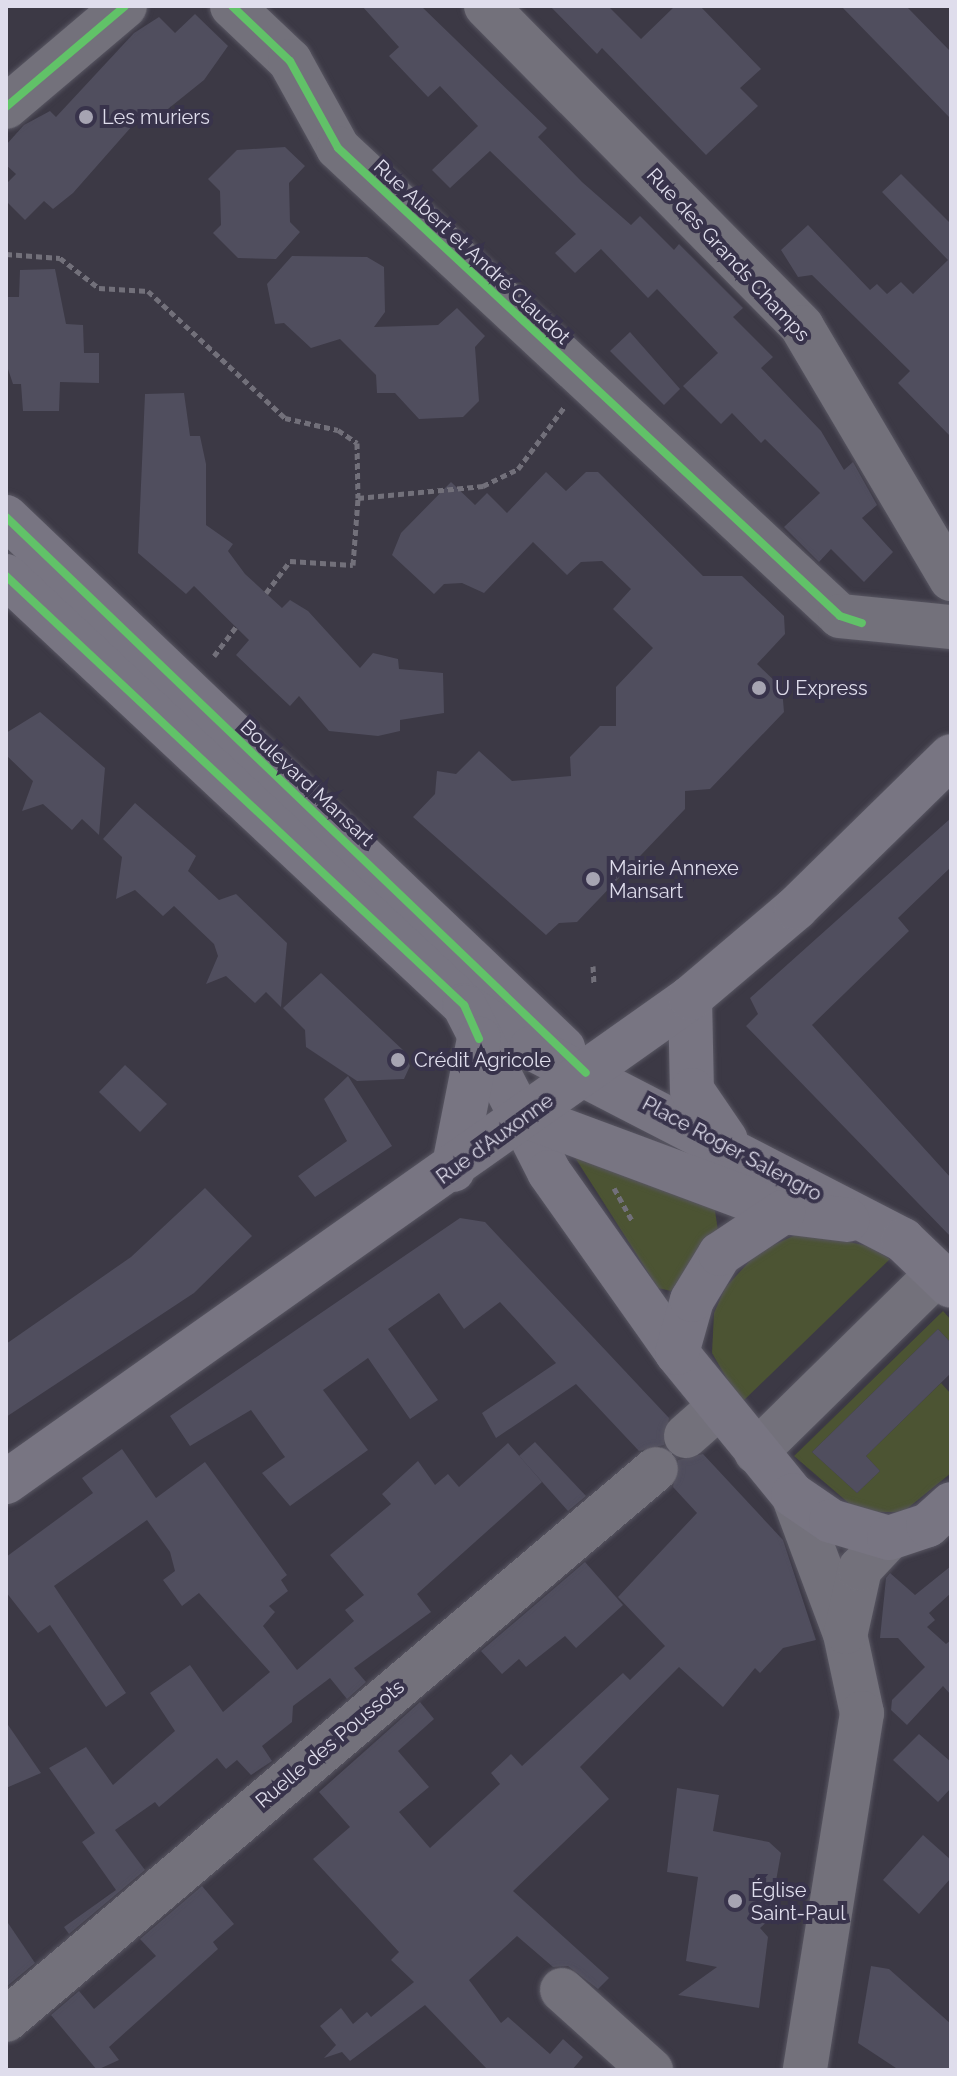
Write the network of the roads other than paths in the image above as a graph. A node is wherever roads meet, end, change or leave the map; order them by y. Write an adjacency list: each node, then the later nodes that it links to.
1 (125, 6): 4 (street)
2 (232, 6): 8 (street, Rue Albert et André Claudot)
3 (486, 6): 7 (street, Rue des Grands Champs)
4 (6, 107)
5 (6, 517): 12 (main road, Boulevard Mansart)
6 (6, 576): 11 (main road)
7 (951, 579)
8 (951, 627)
9 (951, 756): 10 (main road, Rue d'Auxonne)
10 (690, 998): 12 (main road, Rue d'Auxonne); 14 (main road)
11 (472, 1022): 12 (main road); 13 (main road); 15 (main road)
12 (586, 1073): 13 (main road, Rue d'Auxonne); 14 (main road, Place Roger Salengro)
13 (525, 1116): 15 (main road, Rue d'Auxonne); 16 (main road, Place Roger Salengro); 19 (main road)
14 (730, 1146): 17 (main road, Place Roger Salengro)
15 (453, 1170): 24 (main road, Rue d'Auxonne)
16 (783, 1212): 17 (main road, Place Roger Salengro); 19 (main road, Place Roger Salengro)
17 (877, 1226): 18 (main road, Place Roger Salengro)
18 (945, 1280): 22 (street, Place Roger Salengro)
19 (677, 1353): 20 (main road)
20 (720, 1406): 21 (street); 22 (main road)
21 (686, 1436)
22 (756, 1452): 25 (main road)
23 (656, 1469): 29 (street, Ruelle des Poussots)
24 (6, 1482)
25 (793, 1495): 26 (main road); 27 (street)
26 (930, 1524): 27 (street)
27 (845, 1634): 31 (street)
28 (562, 1990): 30 (street)
29 (6, 2020)
30 (651, 2070)
31 (805, 2070)

